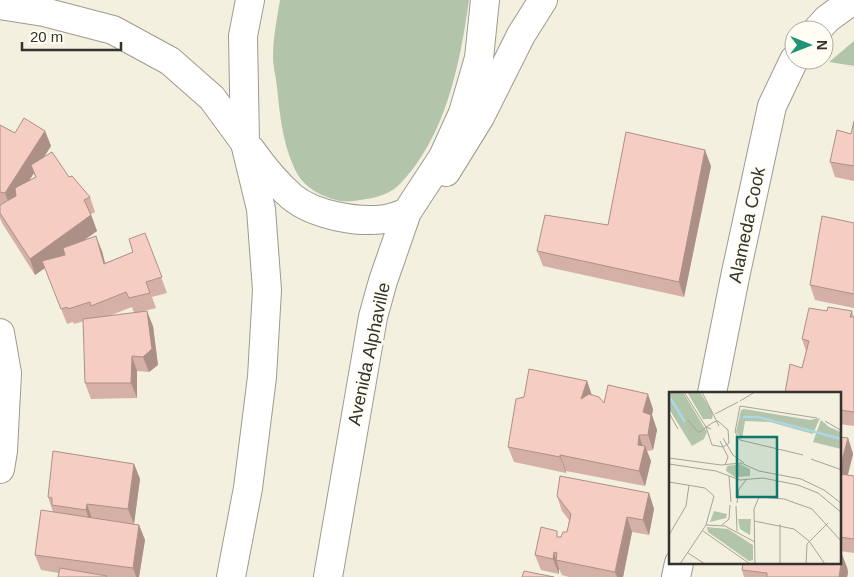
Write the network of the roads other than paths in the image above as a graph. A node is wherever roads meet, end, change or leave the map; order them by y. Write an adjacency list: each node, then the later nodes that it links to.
1 (250, 0): 8 (main road)
2 (486, 0): 9 (main road, Avenida Alphaville)
3 (543, 0): 9 (main road)
4 (853, 0): 6 (main road)
5 (0, 6): 8 (main road)
6 (826, 20)
7 (789, 70): 11 (main road, Alameda Cook)
8 (245, 143): 9 (main road); 14 (main road)
9 (407, 212): 15 (main road, Avenida Alphaville)
10 (0, 333): 12 (main road)
11 (712, 392)
12 (0, 469)
13 (679, 564): 16 (main road)
14 (231, 577)
15 (328, 577)
16 (676, 577)

